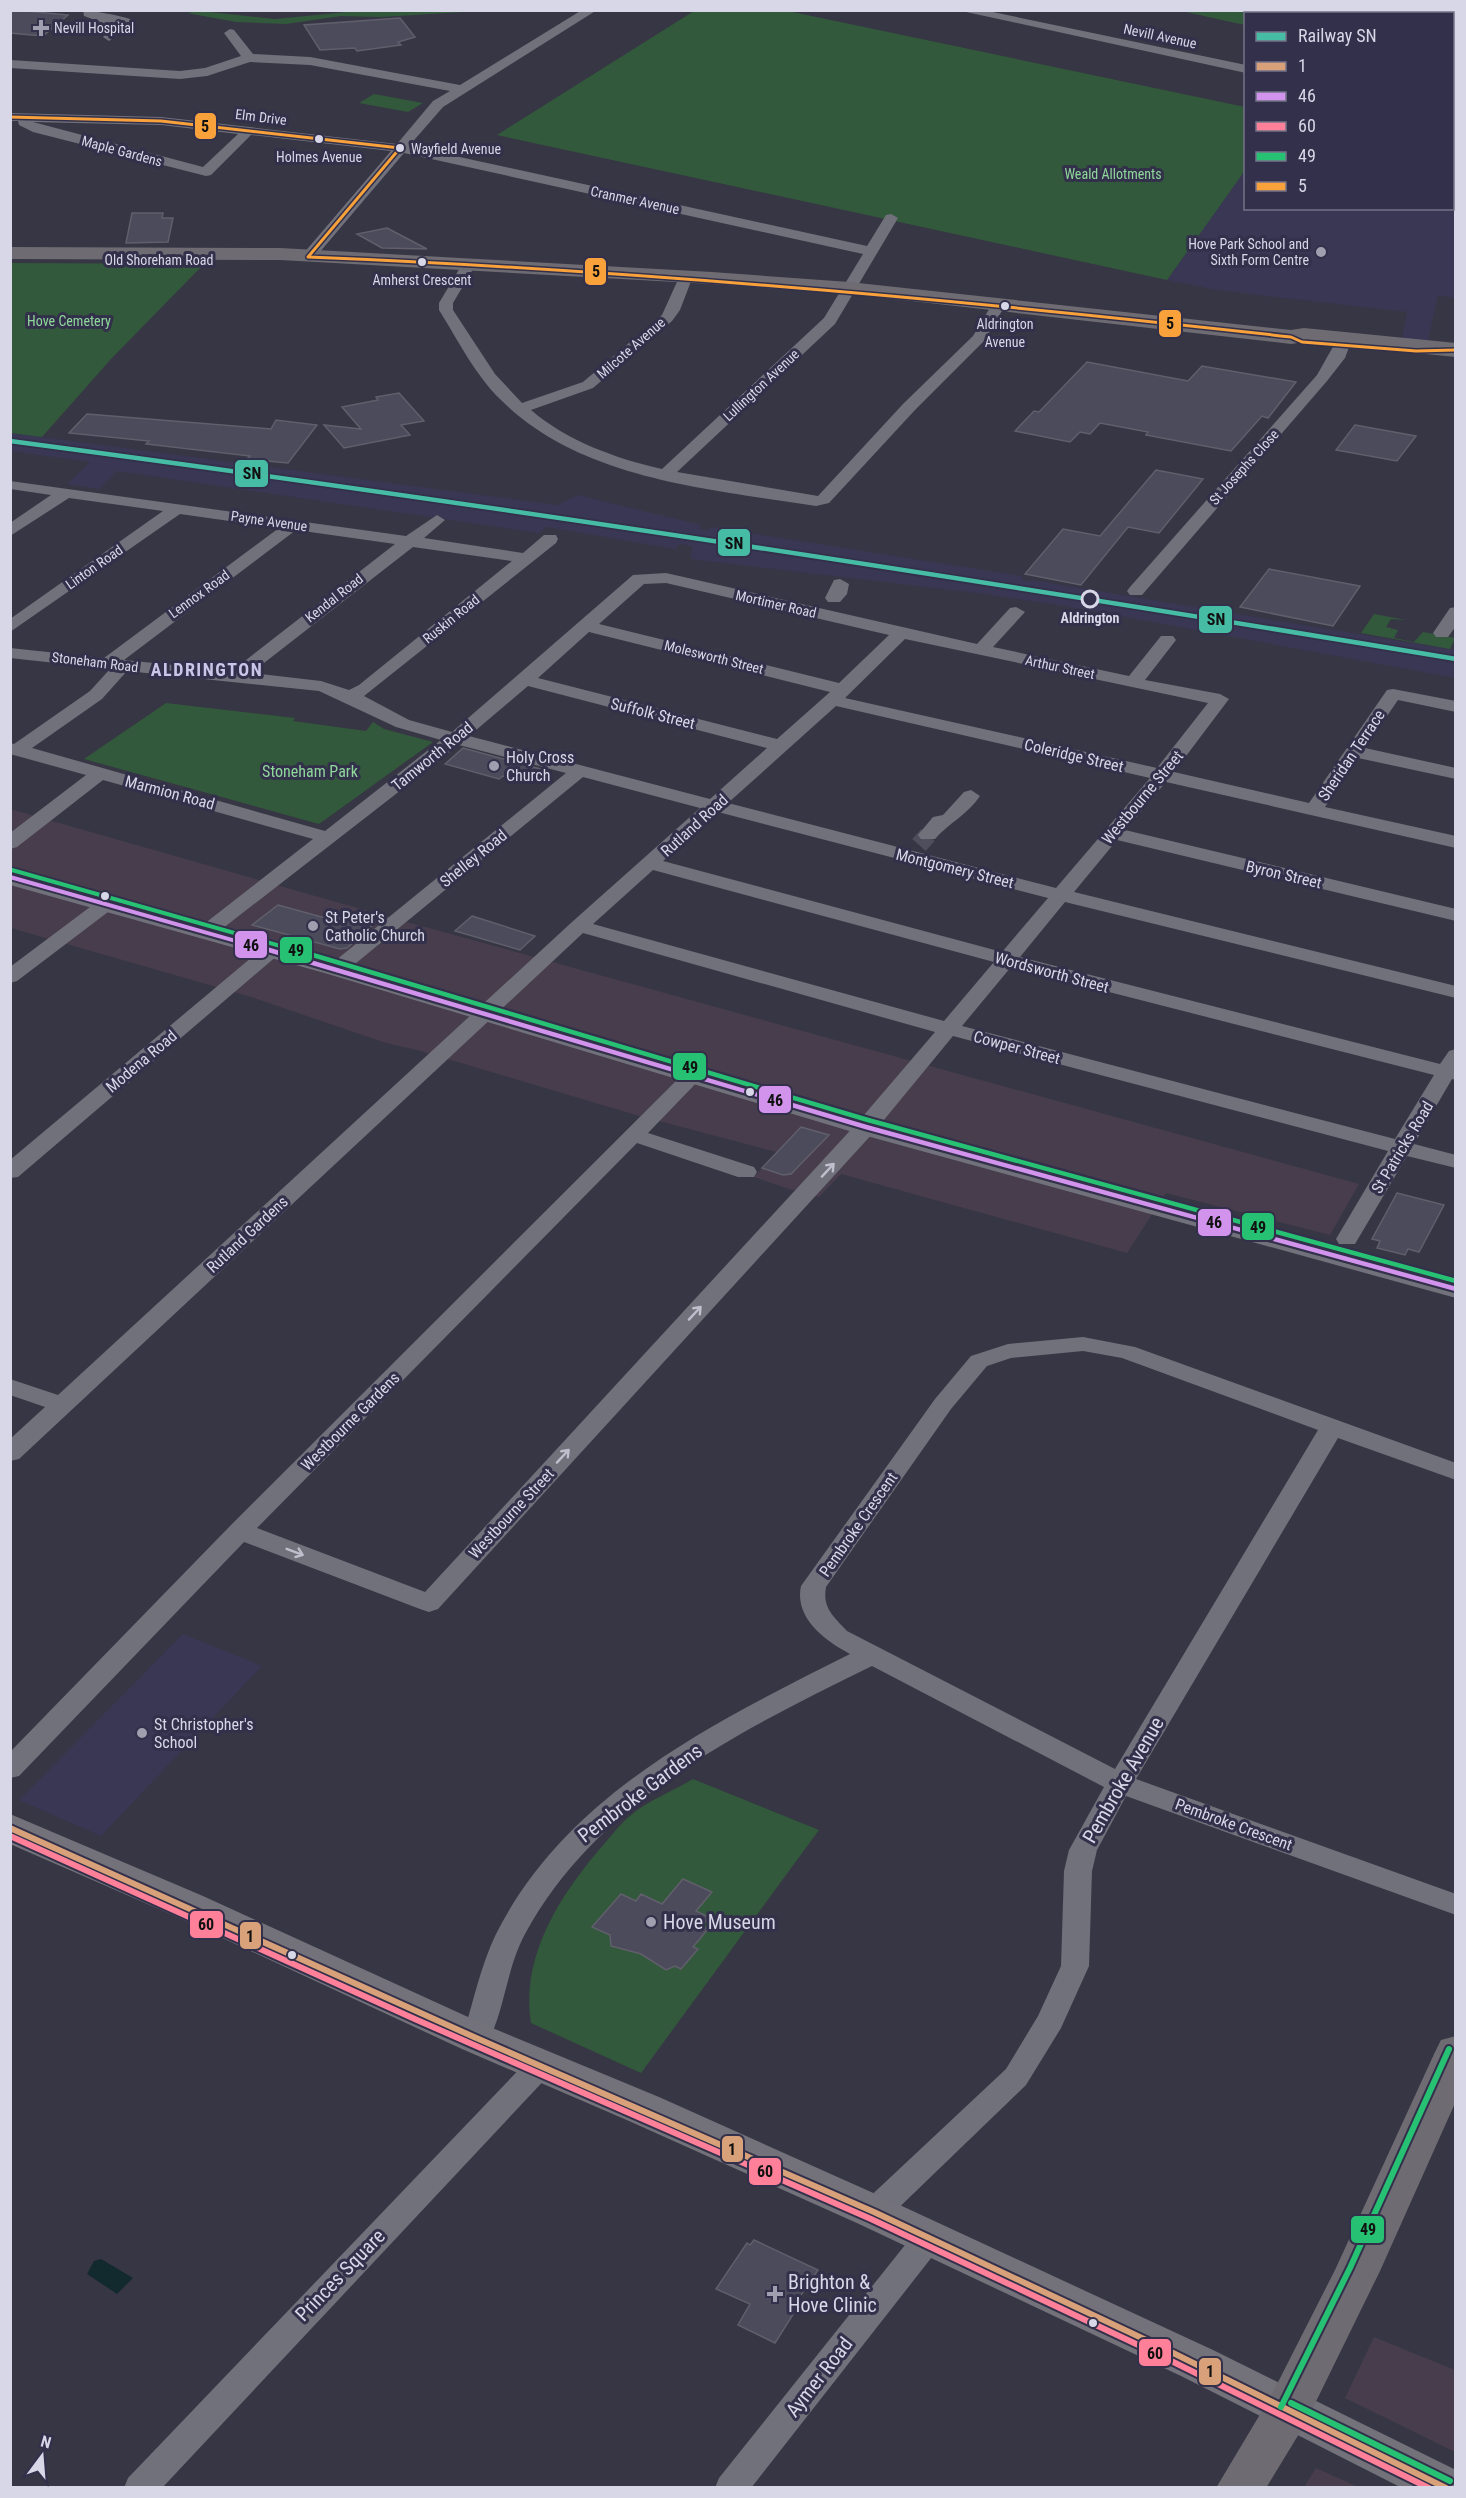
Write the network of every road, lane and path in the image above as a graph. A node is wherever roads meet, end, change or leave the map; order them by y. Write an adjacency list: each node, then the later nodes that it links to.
1 (89, 10): 5 (street)
2 (591, 10): 9 (street)
3 (963, 10): 8 (street, Nevill Avenue)
4 (230, 33): 6 (street)
5 (109, 37)
6 (249, 58): 7 (street); 9 (street)
7 (20, 62)
8 (1244, 69)
9 (462, 89): 14 (street)
10 (13, 117): 11 (street, Elm Drive); 12 (street, Maple Gardens)
11 (54, 117): 12 (street); 13 (street, Elm Drive)
12 (38, 129): 13 (street, Maple Gardens)
13 (249, 130): 14 (street, Elm Drive)
14 (400, 148): 16 (street, Cranmer Avenue); 18 (street)
15 (891, 218): 16 (street, Lullington Avenue)
16 (870, 251): 22 (street, Lullington Avenue)
17 (10, 253): 18 (main road, Old Shoreham Road)
18 (308, 257): 19 (main road, Old Shoreham Road); 20 (main road, Old Shoreham Road)
19 (10, 260)
20 (469, 264): 21 (main road, Old Shoreham Road); 26 (street)
21 (686, 276): 22 (main road, Old Shoreham Road); 26 (street, Milcote Avenue)
22 (849, 288): 23 (main road, Old Shoreham Road); 27 (street, Lullington Avenue)
23 (999, 304): 24 (main road, Old Shoreham Road); 27 (street)
24 (1343, 342): 25 (main road, Old Shoreham Road); 38 (street, St Josephs Close)
25 (1455, 350)
26 (520, 409): 27 (street)
27 (665, 475)
28 (12, 484): 29 (street, Payne Avenue)
29 (67, 492): 30 (street, Payne Avenue); 33 (street)
30 (178, 508): 32 (street, Payne Avenue); 42 (street, Linton Road)
31 (437, 520): 35 (street, Kendal Road)
32 (293, 525): 35 (street, Payne Avenue); 48 (street, Lennox Road)
33 (10, 531)
34 (550, 539): 36 (street, Ruskin Road)
35 (408, 541): 36 (street, Payne Avenue); 49 (street, Kendal Road)
36 (526, 558): 53 (street, Ruskin Road)
37 (652, 576): 41 (street, Tamworth Road); 43 (street, Mortimer Road)
38 (1136, 591)
39 (1016, 612): 46 (street)
40 (1455, 612): 44 (street)
41 (586, 626): 50 (street, Tamworth Road); 52 (street, Molesworth Street)
42 (10, 627)
43 (901, 633): 46 (street, Arthur Street); 52 (street, Rutland Road)
44 (1442, 633)
45 (1167, 640): 51 (street)
46 (981, 650): 51 (street, Arthur Street)
47 (10, 653): 48 (street, Stoneham Road)
48 (114, 665): 49 (street, Stoneham Road); 58 (street, Lennox Road)
49 (234, 678): 53 (street, Stoneham Road)
50 (525, 680): 56 (street, Tamworth Road); 57 (street, Suffolk Street)
51 (1133, 682): 54 (street, Arthur Street)
52 (837, 694): 57 (street, Rutland Road); 63 (street, Coleridge Street)
53 (350, 696): 56 (street, Stoneham Road)
54 (1220, 699): 63 (street, Westbourne Street)
55 (1455, 707): 59 (street, Sheridan Terrace)
56 (456, 738): 60 (street, Montgomery Street); 68 (street, Tamworth Road)
57 (781, 746): 65 (street, Rutland Road)
58 (14, 749): 61 (street, Marmion Road)
59 (1353, 751): 62 (street); 66 (street, Sheridan Terrace)
60 (581, 770): 65 (street, Montgomery Street); 81 (street, Shelley Road)
61 (101, 773): 68 (street, Marmion Road); 70 (street)
62 (1455, 774)
63 (1162, 775): 66 (street, Coleridge Street); 67 (street, Westbourne Street)
64 (970, 796): 71 (street)
65 (716, 804): 71 (street, Montgomery Street); 72 (street, Rutland Road)
66 (1314, 809): 69 (street, Coleridge Street)
67 (1112, 833): 74 (street, Westbourne Street); 76 (street, Byron Street)
68 (330, 838): 78 (street, Tamworth Road)
69 (1455, 842)
70 (10, 843)
71 (918, 845): 74 (street, Montgomery Street)
72 (651, 864): 77 (street, Rutland Road); 80 (street, Wordsworth Street)
73 (10, 877): 75 (street)
74 (1060, 895): 80 (street, Westbourne Street); 83 (street, Montgomery Street)
75 (105, 905): 78 (street); 82 (street)
76 (1455, 915)
77 (579, 926): 84 (street, Rutland Road); 85 (street, Cowper Street)
78 (206, 932): 79 (street)
79 (271, 951): 81 (street); 92 (street, Modena Road)
80 (1005, 959): 85 (street, Westbourne Street); 86 (street, Wordsworth Street)
81 (337, 969): 84 (street)
82 (10, 977)
83 (1455, 992)
84 (484, 1015): 87 (street); 97 (street, Rutland Gardens)
85 (949, 1029): 88 (street, Westbourne Street); 90 (street, Cowper Street)
86 (1452, 1067): 90 (street, St Patricks Road)
87 (692, 1076): 88 (street); 89 (street, Westbourne Gardens)
88 (866, 1127): 95 (street); 101 (street, Westbourne Street, one-way to 88)
89 (634, 1135): 93 (street); 101 (street, Westbourne Gardens)
90 (1402, 1149): 91 (street, Cowper Street); 94 (street, St Patricks Road)
91 (1455, 1162)
92 (10, 1172)
93 (746, 1172)
94 (1347, 1239)
95 (1455, 1289)
96 (10, 1386): 97 (street)
97 (62, 1405): 99 (street, Rutland Gardens)
98 (1333, 1426): 100 (street, Pembroke Crescent); 102 (street, Pembroke Crescent); 104 (street, Pembroke Avenue)
99 (10, 1453)
100 (1455, 1472)
101 (240, 1531): 103 (street, Westbourne Gardens)
102 (869, 1656): 104 (street, Pembroke Crescent); 107 (street, Pembroke Gardens)
103 (10, 1769)
104 (1120, 1783): 106 (street, Pembroke Crescent); 110 (street, Pembroke Avenue)
105 (10, 1828): 107 (main road)
106 (1455, 1905)
107 (476, 2038): 109 (main road)
108 (1455, 2052): 112 (main road)
109 (541, 2065): 110 (main road); 113 (street, Princes Square)
110 (873, 2212): 111 (main road)
111 (928, 2239): 112 (main road); 114 (street, Aymer Road)
112 (1288, 2410): 115 (main road); 116 (main road)
113 (140, 2487)
114 (732, 2487)
115 (1240, 2487)
116 (1447, 2487)

